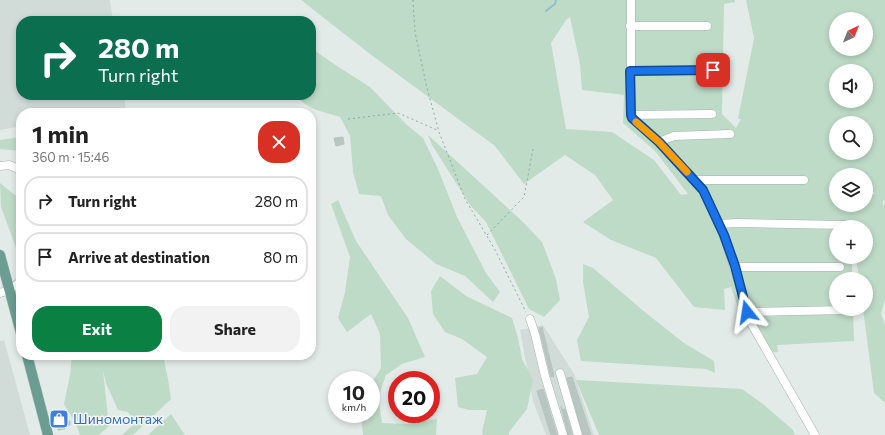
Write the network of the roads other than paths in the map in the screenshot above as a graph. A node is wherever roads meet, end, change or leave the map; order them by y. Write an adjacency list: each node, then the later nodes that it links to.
1 (631, 0): 2 (lane)
2 (630, 26): 3 (lane); 5 (lane)
3 (707, 26)
4 (713, 70): 5 (lane)
5 (630, 71): 7 (lane)
6 (712, 114): 7 (lane)
7 (631, 115): 9 (lane)
8 (730, 134): 9 (lane)
9 (659, 142): 12 (lane)
10 (0, 166): 11 (lane)
11 (16, 168)
12 (695, 180): 13 (lane); 14 (lane)
13 (804, 180)
14 (720, 224): 15 (lane); 17 (lane)
15 (829, 224)
16 (0, 256): 20 (main road)
17 (735, 266): 18 (lane); 22 (lane)
18 (840, 268)
19 (16, 284): 20 (lane)
20 (5, 291): 24 (main road)
21 (829, 310): 22 (lane)
22 (747, 312): 30 (lane)
23 (530, 319): 28 (lane)
24 (16, 320)
25 (28, 360): 27 (main road)
26 (560, 373): 29 (lane)
27 (48, 435)
28 (563, 435)
29 (578, 435)
30 (815, 435)

